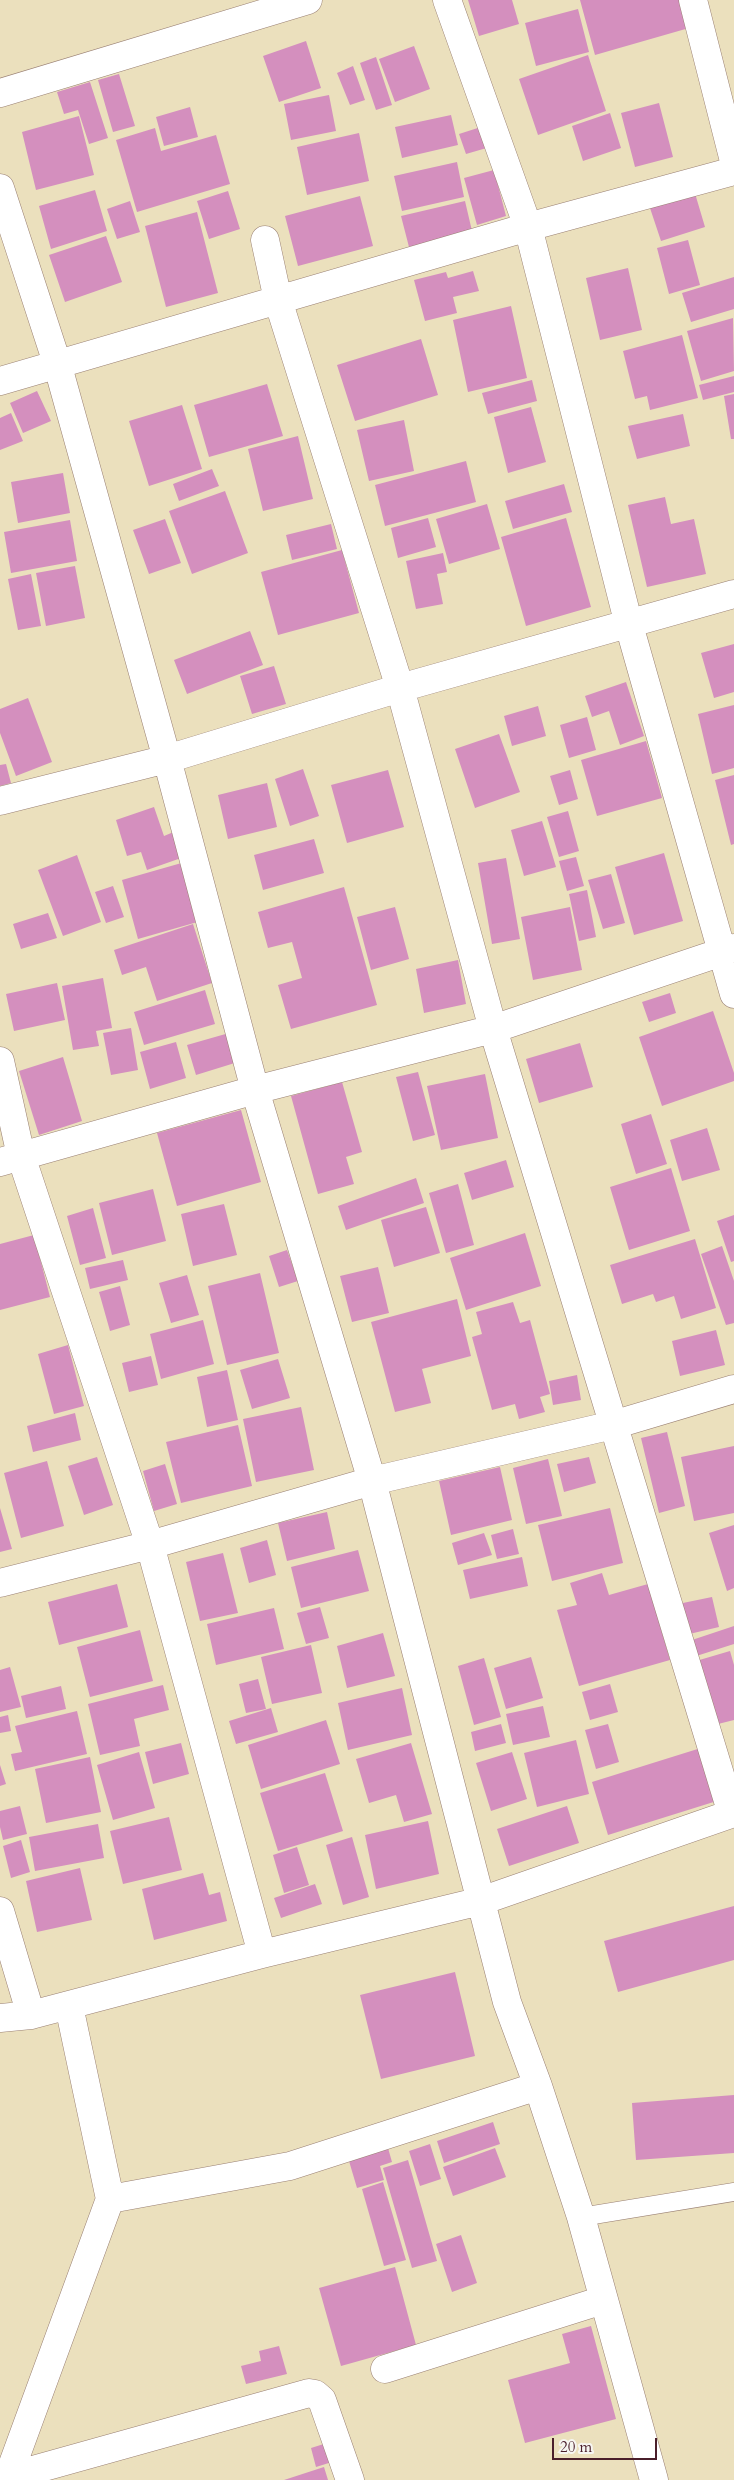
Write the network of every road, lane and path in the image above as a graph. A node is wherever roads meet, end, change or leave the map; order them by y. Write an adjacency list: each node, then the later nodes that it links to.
1 (308, 0): 4 (street)
2 (447, 0): 8 (street)
3 (693, 0): 5 (street)
4 (0, 93)
5 (734, 161)
6 (734, 171): 8 (street)
7 (0, 188): 11 (street)
8 (528, 227): 10 (street); 14 (street)
9 (265, 240): 10 (street)
10 (278, 300): 11 (street); 15 (street)
11 (58, 363): 12 (street); 16 (street)
12 (0, 381)
13 (734, 594): 14 (street)
14 (628, 624): 15 (street); 18 (street)
15 (400, 688): 16 (street); 20 (street)
16 (167, 759): 17 (street); 22 (street)
17 (0, 801)
18 (728, 950): 19 (street); 20 (street)
19 (734, 994)
20 (493, 1029): 22 (street); 25 (street)
21 (0, 1061): 23 (street)
22 (254, 1090): 23 (street); 26 (street)
23 (11, 1159): 27 (street)
24 (734, 1389): 25 (street)
25 (613, 1425): 26 (street); 29 (street)
26 (372, 1481): 27 (street); 30 (street)
27 (150, 1545): 28 (street); 32 (street)
28 (0, 1583)
29 (733, 1814): 30 (street)
30 (481, 1901): 32 (street); 36 (street)
31 (0, 1911): 34 (street)
32 (262, 1954): 33 (street)
33 (69, 2006): 34 (street); 38 (street)
34 (31, 2015): 35 (street)
35 (0, 2018)
36 (538, 2086): 38 (street); 39 (street)
37 (734, 2192): 39 (lane)
38 (110, 2199): 42 (street)
39 (581, 2217): 40 (street)
40 (604, 2300): 41 (street); 44 (street)
41 (386, 2369)
42 (7, 2478): 43 (street)
43 (350, 2480)
44 (654, 2480)

